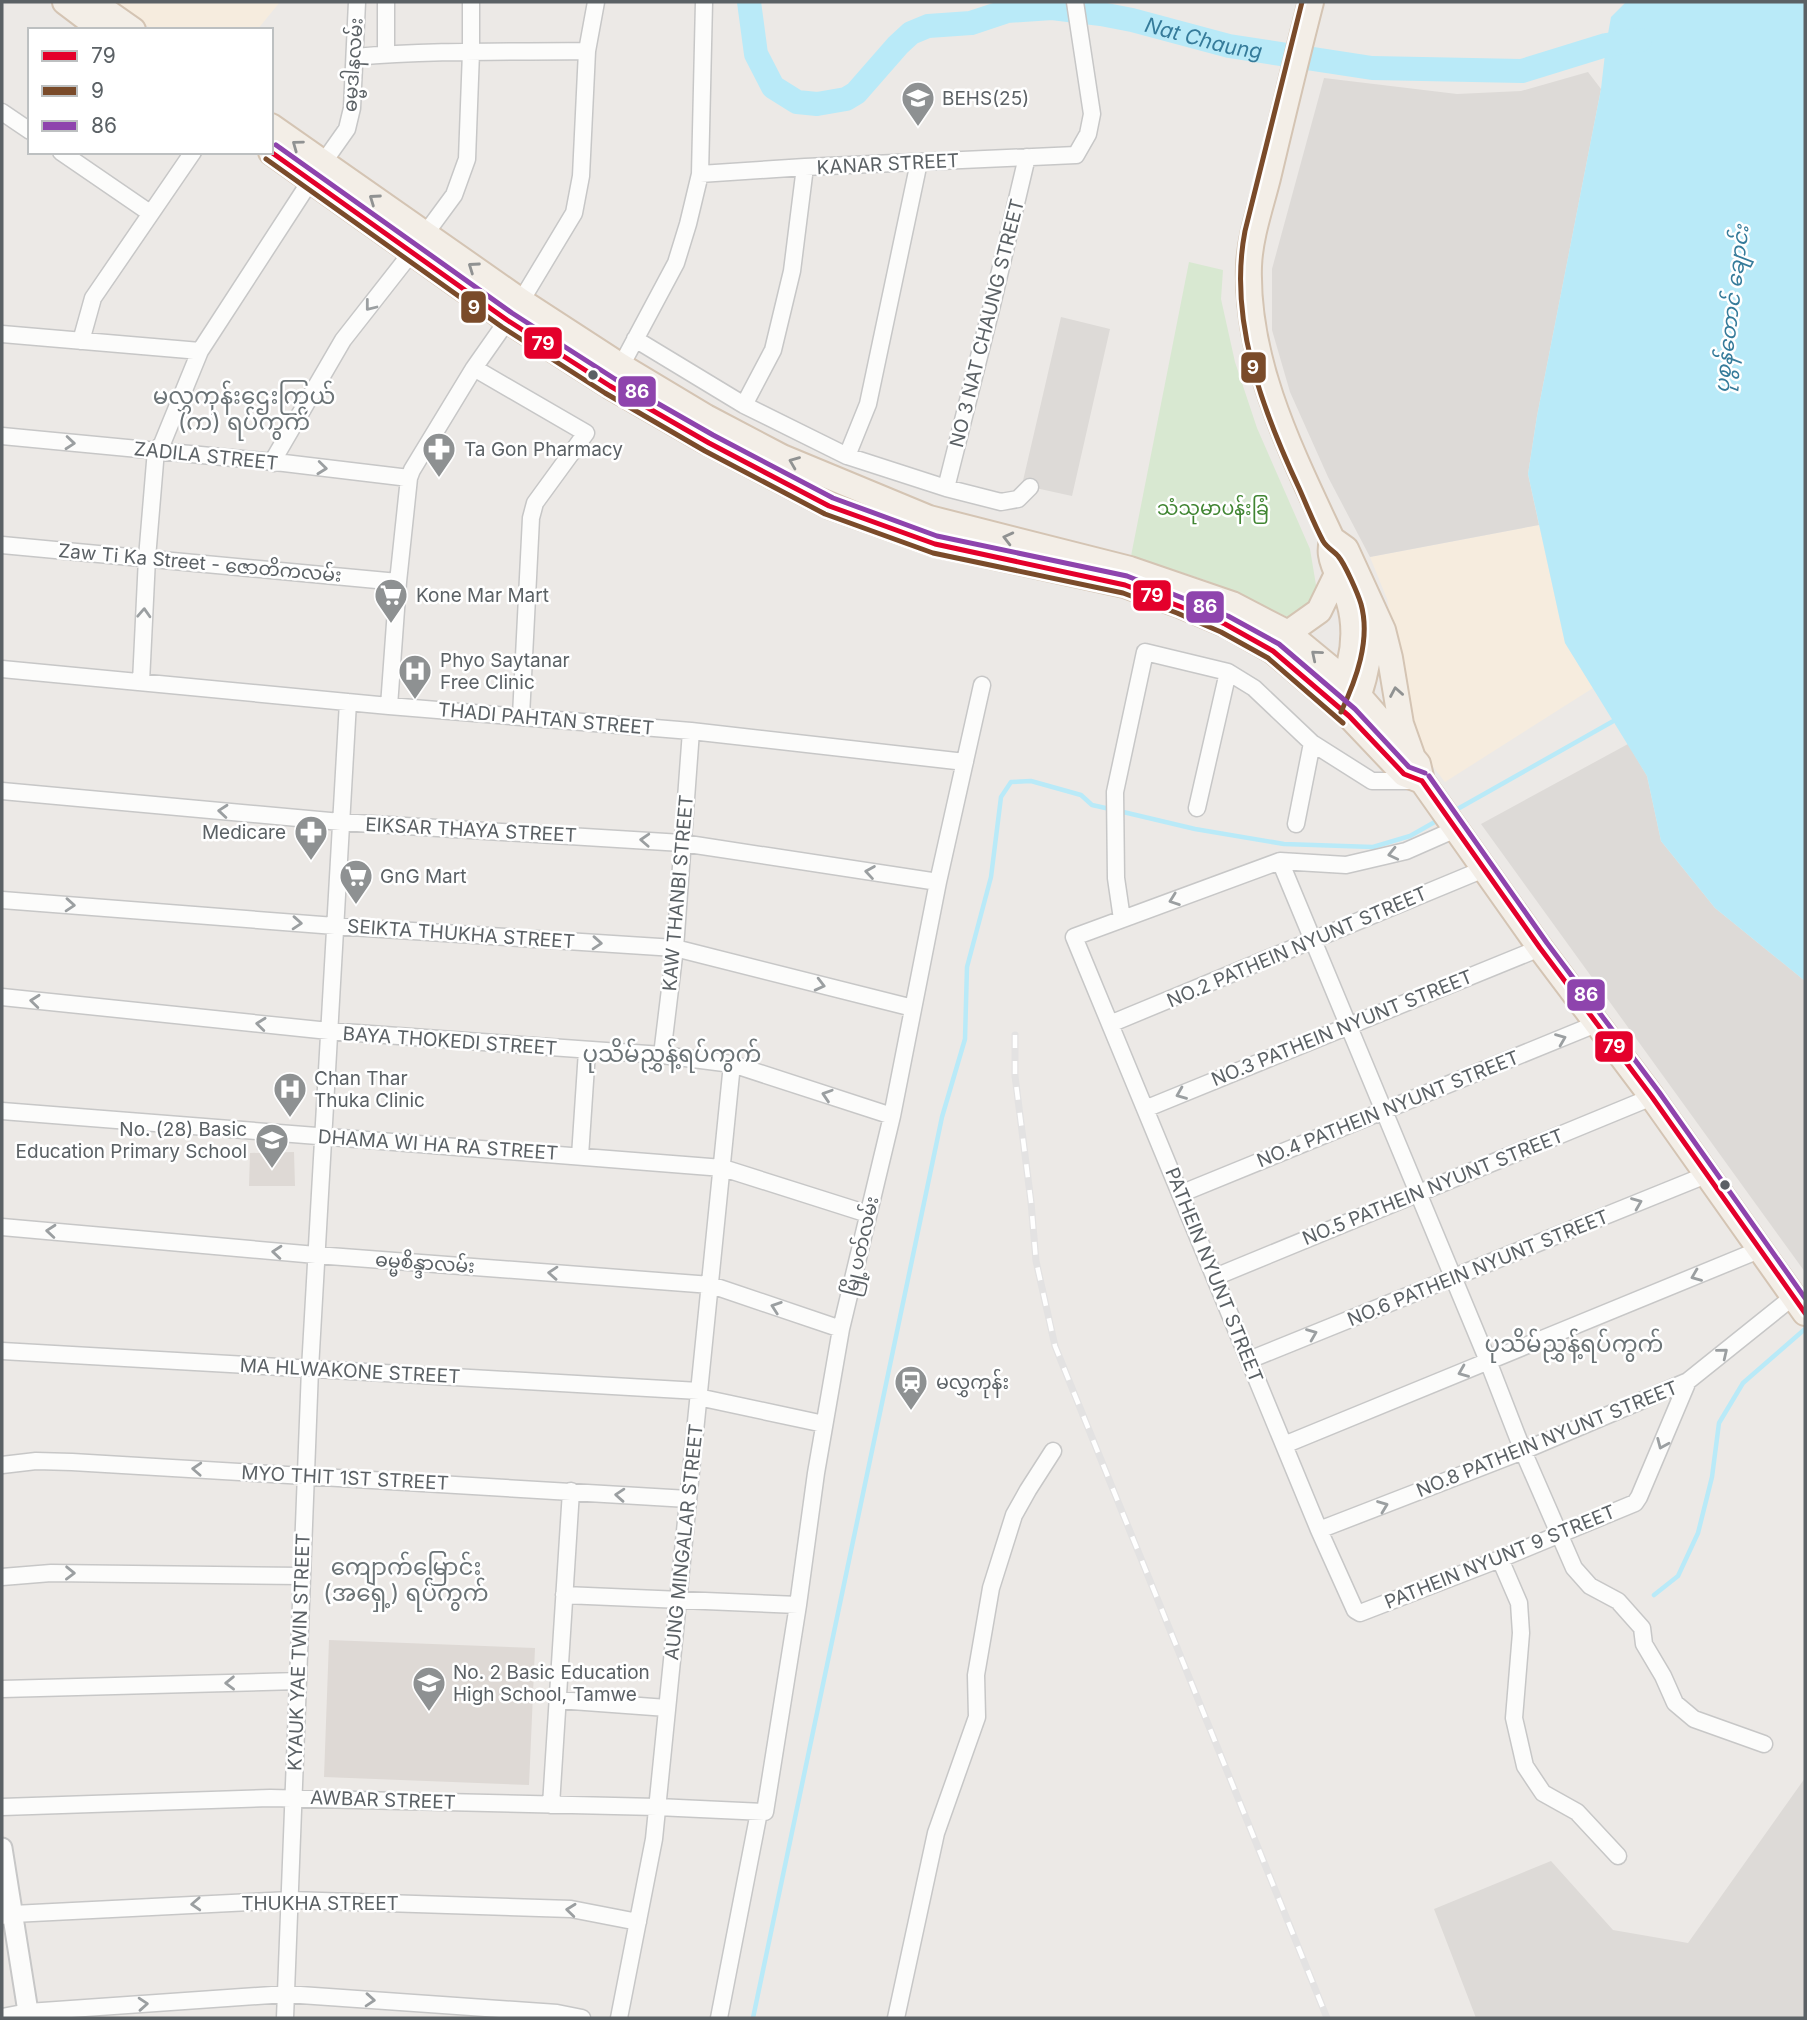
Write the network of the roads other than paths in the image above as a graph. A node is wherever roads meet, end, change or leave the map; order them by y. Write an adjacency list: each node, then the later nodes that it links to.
1 (65, 2): 10 (main road)
2 (93, 2): 11 (main road)
3 (358, 2): 15 (street, ဓမ္မဒါနလမ်း)
4 (386, 2): 14 (street)
5 (471, 2): 13 (street)
6 (596, 2): 12 (street)
7 (704, 2): 26 (street)
8 (1075, 2): 22 (street, KANAR STREET)
9 (1308, 13): 44 (main road)
10 (99, 28)
11 (129, 28)
12 (587, 51): 13 (street); 29 (street)
13 (471, 52): 14 (street); 28 (street)
14 (386, 54): 15 (street)
15 (355, 57): 25 (street, ဓမ္မဒါနလမ်း)
16 (2, 113): 18 (street)
17 (273, 128): 25 (main road, one-way to 17)
18 (28, 130)
19 (273, 153): 25 (main road)
20 (64, 154): 27 (street)
21 (192, 154): 27 (street)
22 (1027, 157): 23 (street, KANAR STREET); 43 (street, NO 3 NAT CHAUNG STREET)
23 (919, 162): 24 (street, KANAR STREET); 39 (street)
24 (805, 167): 26 (street, KANAR STREET); 36 (street)
25 (317, 172): 28 (main road); 33 (street, ဓမ္မဒါနလမ်း)
26 (700, 174): 31 (street)
27 (150, 213): 32 (street)
28 (418, 243): 29 (main road); 40 (street, one-way to 40)
29 (514, 310): 34 (main road); 35 (street); 47 (main road)
30 (2, 334): 32 (street)
31 (635, 339): 34 (street); 36 (street)
32 (81, 341): 33 (street)
33 (200, 351): 38 (street, ဓမ္မဒါနလမ်း)
34 (621, 366): 47 (main road, one-way to 34)
35 (474, 368): 41 (street); 60 (street)
36 (744, 405): 39 (street)
37 (2, 436): 38 (street, ZADILA STREET, one-way to 38)
38 (156, 450): 40 (street, ZADILA STREET); 46 (street)
39 (847, 456): 43 (street)
40 (274, 463): 41 (street, ZADILA STREET, one-way to 41)
41 (409, 478): 49 (street)
42 (1030, 487): 43 (street)
43 (946, 488)
44 (1332, 538): 48 (main road); 50 (main road)
45 (2, 545): 46 (street, Zaw Ti Ka Street - ဇောတိကလမ်း)
46 (147, 558): 49 (street, Zaw Ti Ka Street - ဇောတိကလမ်း); 55 (street, one-way to 46)
47 (1071, 563): 51 (main road)
48 (1338, 572): 52 (main road); 57 (main road)
49 (398, 582): 59 (street)
50 (1370, 602): 57 (main road); 63 (main road, one-way to 50)
51 (1228, 614): 52 (main road); 57 (main road)
52 (1288, 633): 57 (main road, one-way to 52)
53 (2, 669): 55 (street, THADI PAHTAN STREET)
54 (1228, 673): 62 (street); 67 (street); 76 (street)
55 (141, 682): 58 (street, THADI PAHTAN STREET)
56 (982, 685): 64 (street, မြို့ပတ်လမ်း)
57 (1347, 699): 63 (main road); 65 (main road)
58 (348, 702): 59 (street, THADI PAHTAN STREET); 68 (street, KYAUK YAE TWIN STREET)
59 (389, 706): 60 (street, THADI PAHTAN STREET)
60 (521, 716): 61 (street, THADI PAHTAN STREET)
61 (691, 731): 64 (street, THADI PAHTAN STREET); 71 (street, KAW THANBI STREET)
62 (1312, 743): 65 (street); 69 (street)
63 (1413, 758): 65 (main road)
64 (965, 762): 74 (street, မြို့ပတ်လမ်း)
65 (1422, 781): 70 (main road)
66 (2, 791): 68 (street, EIKSAR THAYA STREET, one-way to 66)
67 (1197, 807)
68 (341, 822): 71 (street, EIKSAR THAYA STREET, one-way to 68); 77 (street, KYAUK YAE TWIN STREET)
69 (1296, 824)
70 (1456, 829): 72 (street, one-way to 72); 73 (main road)
71 (682, 843): 74 (street, EIKSAR THAYA STREET, one-way to 71); 79 (street, KAW THANBI STREET)
72 (1280, 861): 76 (street, one-way to 76); 78 (street)
73 (1484, 869): 78 (street, NO.2 PATHEIN NYUNT STREET); 80 (main road)
74 (938, 882): 82 (street, မြို့ပတ်လမ်း)
75 (2, 900): 77 (street, SEIKTA THUKHA STREET, one-way to 77)
76 (1122, 919): 83 (street, PATHEIN NYUNT STREET)
77 (335, 926): 79 (street, SEIKTA THUKHA STREET, one-way to 79); 86 (street, KYAUK YAE TWIN STREET)
78 (1313, 942): 83 (street, NO.2 PATHEIN NYUNT STREET); 85 (street)
79 (675, 948): 82 (street, SEIKTA THUKHA STREET, one-way to 82); 88 (street, KAW THANBI STREET)
80 (1539, 948): 84 (main road); 85 (street, NO.3 PATHEIN NYUNT STREET)
81 (2, 998): 86 (street, BAYA THOKEDI STREET, one-way to 81)
82 (913, 1008): 94 (street, မြို့ပတ်လမ်း)
83 (1110, 1024): 91 (street, PATHEIN NYUNT STREET)
84 (1596, 1024): 90 (main road); 93 (street, NO.4 PATHEIN NYUNT STREET, one-way to 84)
85 (1348, 1026): 91 (street, NO.3 PATHEIN NYUNT STREET, one-way to 91); 93 (street)
86 (329, 1031): 87 (street, BAYA THOKEDI STREET); 95 (street, KYAUK YAE TWIN STREET)
87 (587, 1051): 88 (street, BAYA THOKEDI STREET); 96 (street)
88 (662, 1055): 89 (street, BAYA THOKEDI STREET)
89 (732, 1064): 94 (street, BAYA THOKEDI STREET, one-way to 89); 97 (street, AUNG MINGALAR STREET)
90 (1651, 1097): 98 (main road); 99 (street, NO.5 PATHEIN NYUNT STREET)
91 (1145, 1109): 100 (street, PATHEIN NYUNT STREET)
92 (2, 1111): 95 (street, DHAMA WI HA RA STREET)
93 (1383, 1111): 99 (street); 100 (street, NO.4 PATHEIN NYUNT STREET)
94 (892, 1116): 101 (street, မြို့ပတ်လမ်း)
95 (323, 1136): 96 (street, DHAMA WI HA RA STREET); 104 (street, KYAUK YAE TWIN STREET)
96 (580, 1156): 97 (street, DHAMA WI HA RA STREET)
97 (723, 1168): 101 (street, DHAMA WI HA RA STREET); 107 (street, AUNG MINGALAR STREET)
98 (1706, 1175): 103 (main road); 106 (street, NO.6 PATHEIN NYUNT STREET, one-way to 98)
99 (1418, 1193): 105 (street, NO.5 PATHEIN NYUNT STREET); 106 (street)
100 (1180, 1194): 105 (street, PATHEIN NYUNT STREET)
101 (868, 1214): 109 (street, မြို့ပတ်လမ်း)
102 (2, 1227): 104 (street, ဓမ္မစိန္ဒာလမ်း, one-way to 102)
103 (1759, 1250): 108 (main road); 112 (street, one-way to 112)
104 (316, 1255): 107 (street, ဓမ္မစိန္ဒာလမ်း, one-way to 104); 113 (street, KYAUK YAE TWIN STREET)
105 (1214, 1277): 111 (street, PATHEIN NYUNT STREET)
106 (1453, 1278): 111 (street, NO.6 PATHEIN NYUNT STREET, one-way to 106); 112 (street)
107 (711, 1285): 109 (street, ဓမ္မစိန္ဒာလမ်း, one-way to 107); 115 (street, AUNG MINGALAR STREET)
108 (1799, 1304): 114 (street, NO.8 PATHEIN NYUNT STREET, one-way to 108)
109 (841, 1329): 116 (street, မြို့ပတ်လမ်း)
110 (2, 1351): 113 (street, MA HLWAKONE STREET)
111 (1249, 1360): 117 (street, PATHEIN NYUNT STREET)
112 (1488, 1361): 117 (street, one-way to 117); 119 (street)
113 (310, 1369): 115 (street, MA HLWAKONE STREET); 121 (street, KYAUK YAE TWIN STREET)
114 (1688, 1381): 119 (street, NO.8 PATHEIN NYUNT STREET); 125 (street, PATHEIN NYUNT 9 STREET, one-way to 125)
115 (699, 1394): 116 (street, MA HLWAKONE STREET); 123 (street, AUNG MINGALAR STREET)
116 (824, 1424): 131 (street, မြို့ပတ်လမ်း)
117 (1284, 1445): 124 (street, PATHEIN NYUNT STREET)
118 (1053, 1451): 155 (street)
119 (1523, 1451): 124 (street, NO.8 PATHEIN NYUNT STREET, one-way to 119); 125 (street)
120 (2, 1465): 121 (street, MYO THIT 1ST STREET, one-way to 120)
121 (306, 1476): 122 (street, MYO THIT 1ST STREET); 127 (street, KYAUK YAE TWIN STREET)
122 (570, 1491): 123 (street, MYO THIT 1ST STREET, one-way to 122); 129 (street)
123 (688, 1499): 130 (street, AUNG MINGALAR STREET)
124 (1319, 1530): 132 (street, PATHEIN NYUNT STREET)
125 (1560, 1534): 126 (street, PATHEIN NYUNT 9 STREET); 137 (street)
126 (1500, 1559): 132 (street, PATHEIN NYUNT 9 STREET); 144 (street)
127 (302, 1576): 128 (street, one-way to 127); 133 (street, KYAUK YAE TWIN STREET)
128 (2, 1577)
129 (564, 1594): 130 (street); 135 (street)
130 (677, 1600): 131 (street); 136 (street, AUNG MINGALAR STREET)
131 (798, 1605): 142 (street, မြို့ပတ်လမ်း)
132 (1357, 1612)
133 (298, 1681): 134 (street, one-way to 134); 138 (street, KYAUK YAE TWIN STREET)
134 (2, 1689)
135 (558, 1700): 136 (street); 139 (street)
136 (667, 1708): 141 (street, AUNG MINGALAR STREET)
137 (1764, 1744)
138 (293, 1798): 139 (street, AWBAR STREET); 140 (street, AWBAR STREET); 145 (street, KYAUK YAE TWIN STREET)
139 (551, 1805): 141 (street, AWBAR STREET)
140 (2, 1807)
141 (657, 1807): 142 (street, AWBAR STREET); 147 (street, AUNG MINGALAR STREET)
142 (762, 1812): 154 (street, မြို့ပတ်လမ်း)
143 (2, 1848): 146 (street)
144 (1618, 1856)
145 (290, 1900): 146 (street, THUKHA STREET, one-way to 146); 147 (street, THUKHA STREET, one-way to 145); 148 (street, KYAUK YAE TWIN STREET)
146 (7, 1915): 149 (street)
147 (638, 1922): 153 (street, AUNG MINGALAR STREET)
148 (286, 1994): 149 (street, one-way to 148); 151 (street, KYAUK YAE TWIN STREET); 152 (street, one-way to 152)
149 (29, 2015): 150 (street)
150 (2, 2017)
151 (285, 2018)
152 (582, 2018)
153 (619, 2018)
154 (719, 2018)
155 (896, 2018)

